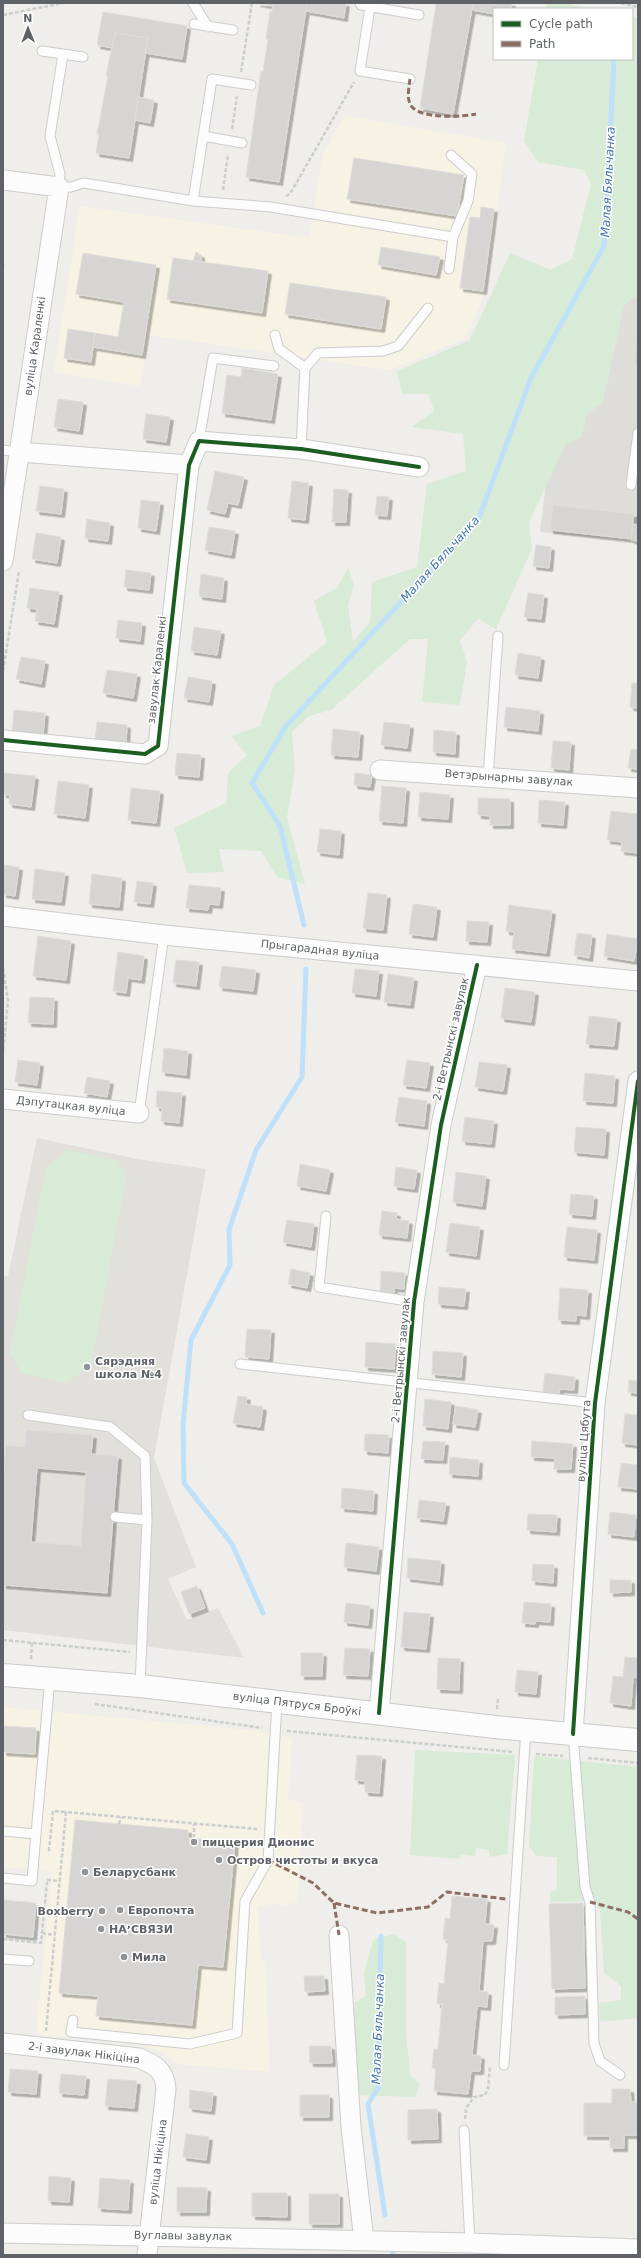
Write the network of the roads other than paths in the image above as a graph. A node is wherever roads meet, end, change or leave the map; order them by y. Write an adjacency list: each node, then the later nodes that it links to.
1 (193, 3): 6 (lane)
2 (360, 3): 3 (lane)
3 (370, 7): 4 (lane); 11 (lane)
4 (419, 15)
5 (194, 24): 6 (lane)
6 (208, 27): 7 (lane)
7 (233, 30)
8 (42, 51): 9 (lane)
9 (63, 54): 10 (lane); 17 (lane)
10 (83, 57)
11 (410, 79)
12 (251, 85): 13 (lane)
13 (203, 136): 14 (lane); 18 (lane)
14 (242, 142)
15 (450, 155): 19 (lane)
16 (3, 180): 17 (street)
17 (59, 187): 18 (lane); 28 (street, вуліца Караленкі)
18 (193, 201): 19 (lane)
19 (453, 237): 20 (lane)
20 (449, 269)
21 (428, 308): 24 (lane)
22 (275, 335): 24 (lane)
23 (274, 366): 26 (lane)
24 (305, 368): 27 (lane)
25 (638, 433): 31 (lane)
26 (199, 441): 27 (street); 29 (street, завулак Караленкі)
27 (301, 449): 30 (street)
28 (11, 451): 29 (street); 32 (street, вуліца Караленкі)
29 (189, 465): 34 (street, завулак Караленкі)
30 (419, 467)
31 (631, 485)
32 (3, 561)
33 (498, 636): 36 (lane)
34 (3, 740)
35 (380, 770): 36 (street, Ветэрынарны завулак)
36 (488, 776): 37 (street, Ветэрынарны завулак)
37 (638, 788)
38 (3, 916): 39 (street, Прыгарадная вуліца)
39 (164, 935): 40 (street, Прыгарадная вуліца); 44 (lane)
40 (477, 965): 41 (street, Прыгарадная вуліца); 46 (street, 2-і Ветрынскі завулак)
41 (638, 981)
42 (638, 1081): 49 (street, вуліца Цябута)
43 (3, 1099): 44 (street, Дэпутацкая вуліца)
44 (139, 1113)
45 (326, 1216): 46 (lane)
46 (414, 1302): 48 (street, 2-і Ветрынскі завулак)
47 (240, 1364): 48 (lane)
48 (408, 1383): 49 (lane); 57 (street, 2-і Ветрынскі завулак)
49 (595, 1403): 59 (street, вуліца Цябута)
50 (28, 1415): 52 (lane)
51 (115, 1517): 52 (lane)
52 (147, 1520): 55 (lane)
53 (3, 1674): 54 (main road, вуліца Пятруся Броўкі)
54 (50, 1678): 55 (main road, вуліца Пятруся Броўкі); 62 (lane)
55 (140, 1686): 56 (main road, вуліца Пятруся Броўкі)
56 (277, 1702): 57 (main road, вуліца Пятруся Броўкі); 67 (lane)
57 (379, 1713): 58 (main road, вуліца Пятруся Броўкі)
58 (526, 1729): 59 (main road, вуліца Пятруся Броўкі); 69 (lane)
59 (573, 1734): 60 (main road, вуліца Пятруся Броўкі); 71 (lane)
60 (638, 1740)
61 (3, 1832): 62 (lane)
62 (36, 1834): 63 (lane)
63 (3, 1878)
64 (339, 1934): 75 (street)
65 (3, 1959): 66 (lane)
66 (30, 1961)
67 (73, 2020)
68 (3, 2043): 70 (street, 2-і завулак Нікіціна)
69 (504, 2065)
70 (161, 2070): 74 (street, вуліца Нікіціна)
71 (620, 2075)
72 (464, 2130): 76 (lane)
73 (3, 2233): 74 (street, Вуглавы завулак)
74 (149, 2235): 75 (street, Вуглавы завулак); 78 (street, вуліца Нікіціна)
75 (364, 2241): 76 (street, Вуглавы завулак)
76 (470, 2243): 77 (street, Вуглавы завулак)
77 (638, 2249)
78 (148, 2255)

